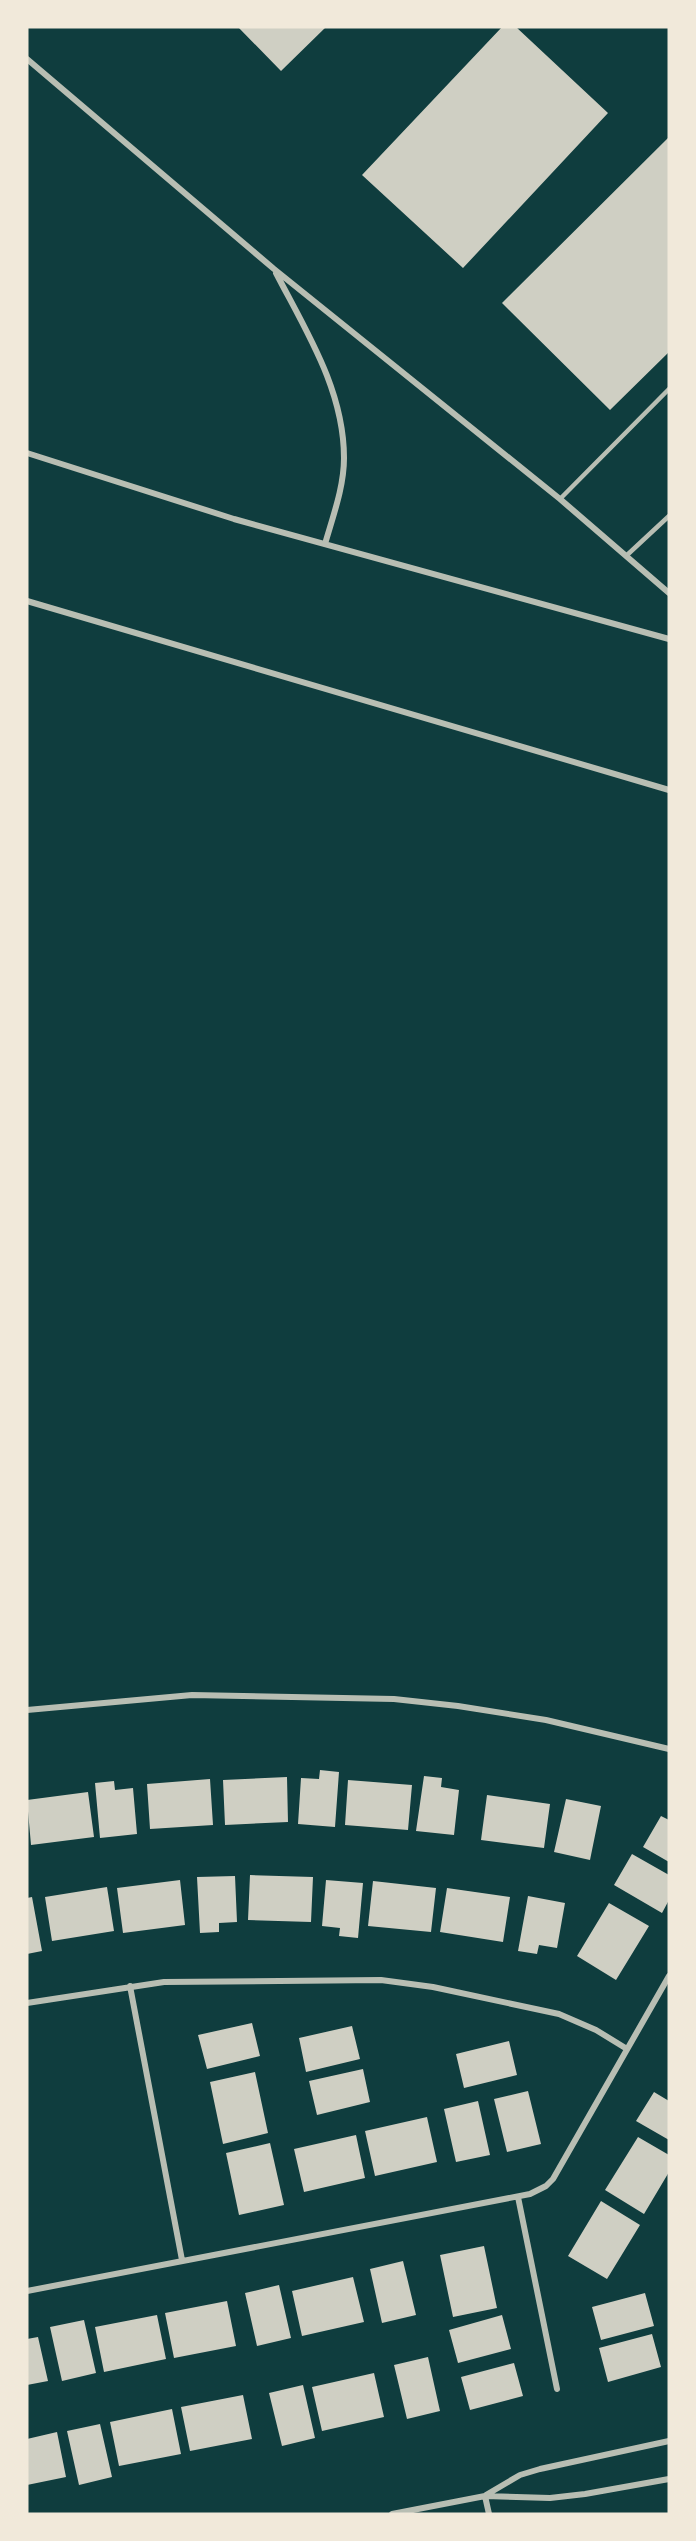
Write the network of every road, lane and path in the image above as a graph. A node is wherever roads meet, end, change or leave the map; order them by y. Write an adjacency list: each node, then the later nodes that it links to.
1 (27, 59): 2 (street)
2 (274, 269): 5 (street); 7 (street)
3 (669, 389): 5 (lane)
4 (27, 453): 7 (street)
5 (561, 499): 8 (street)
6 (669, 516): 8 (lane)
7 (325, 543): 11 (street)
8 (626, 556): 9 (street)
9 (669, 593)
10 (27, 602): 12 (street)
11 (669, 639)
12 (669, 790)
13 (27, 1710): 14 (street)
14 (669, 1749)
15 (669, 1976): 18 (street)
16 (130, 1986): 17 (street); 18 (street); 20 (street)
17 (27, 2003)
18 (627, 2049): 19 (street)
19 (518, 2197): 20 (street); 22 (street)
20 (182, 2260): 21 (street)
21 (27, 2291)
22 (557, 2389)
23 (669, 2441): 25 (street)
24 (669, 2479): 25 (street)
25 (485, 2496): 26 (street); 27 (street)
26 (392, 2514)
27 (489, 2514)

